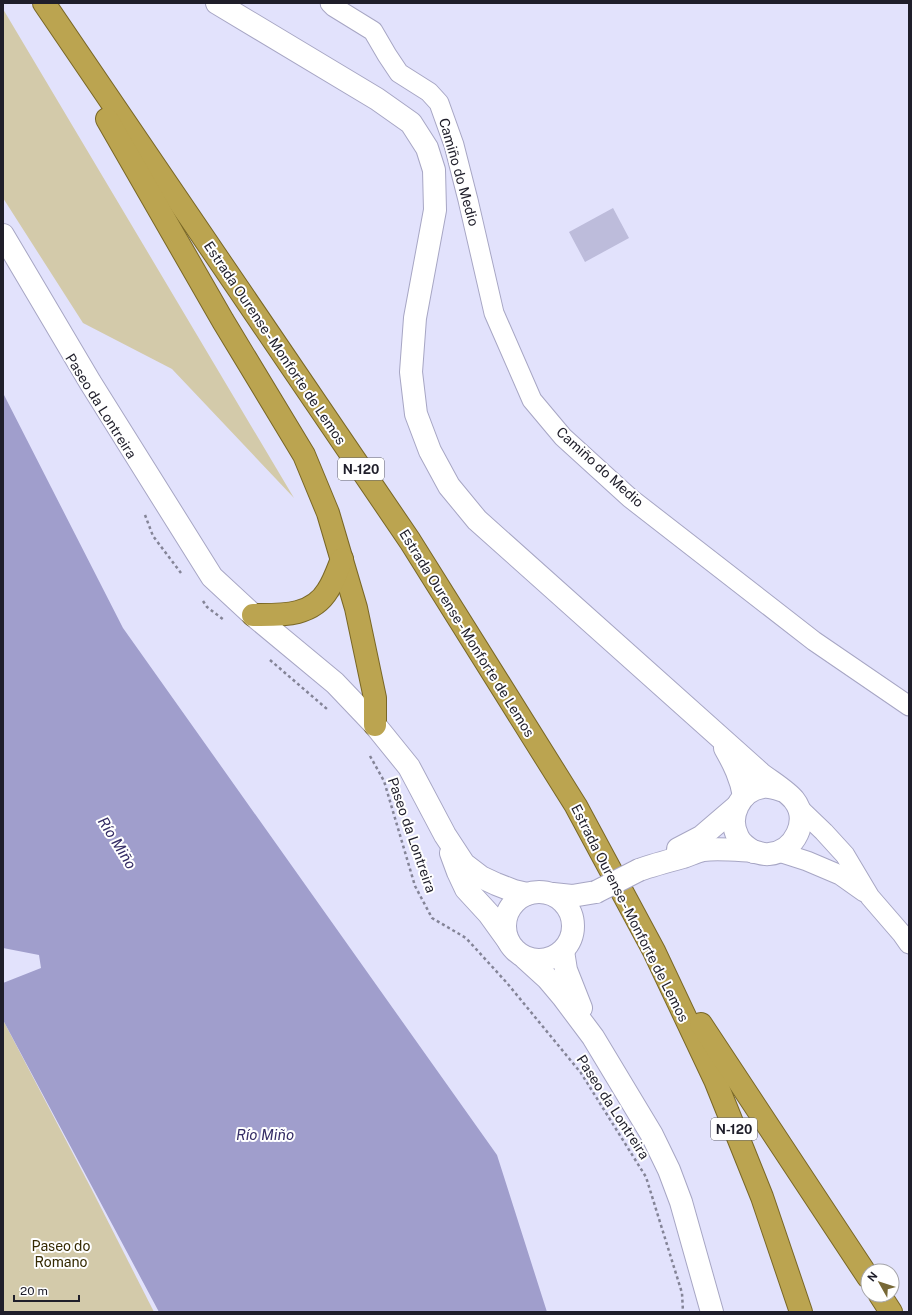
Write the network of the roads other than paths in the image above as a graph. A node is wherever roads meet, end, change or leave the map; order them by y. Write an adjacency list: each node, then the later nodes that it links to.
1 (41, 3): 8 (highway)
2 (44, 3): 28 (highway, Estrada Ourense - Monforte de Lemos / N-120)
3 (217, 3): 6 (street)
4 (330, 3): 5 (street, Camiño do Medio)
5 (454, 145): 6 (street); 10 (street, Camiño do Medio)
6 (427, 148): 12 (street)
7 (3, 235): 9 (street)
8 (342, 559): 9 (highway); 11 (highway)
9 (253, 616): 11 (street)
10 (909, 706)
11 (375, 725): 16 (street)
12 (717, 735): 13 (street); 14 (street)
13 (781, 790): 14 (street); 15 (street)
14 (740, 802): 17 (street); 19 (street)
15 (799, 808): 18 (street); 23 (street)
16 (445, 835): 21 (street); 26 (street)
17 (754, 852): 18 (street); 19 (street)
18 (779, 852): 23 (street)
19 (639, 870): 20 (street, bridge)
20 (596, 892): 22 (street); 24 (street)
21 (527, 894): 22 (street); 26 (street)
22 (553, 894): 24 (street)
23 (870, 896): 25 (street)
24 (574, 926): 27 (street)
25 (907, 937)
26 (507, 939): 29 (street)
27 (563, 951): 29 (street); 30 (street)
28 (654, 951): 31 (highway); 34 (highway, Estrada Ourense - Monforte de Lemos / N-120)
29 (525, 958): 30 (street)
30 (593, 1037): 33 (street)
31 (860, 1265)
32 (885, 1303): 35 (highway)
33 (711, 1309)
34 (800, 1312)
35 (891, 1312)

